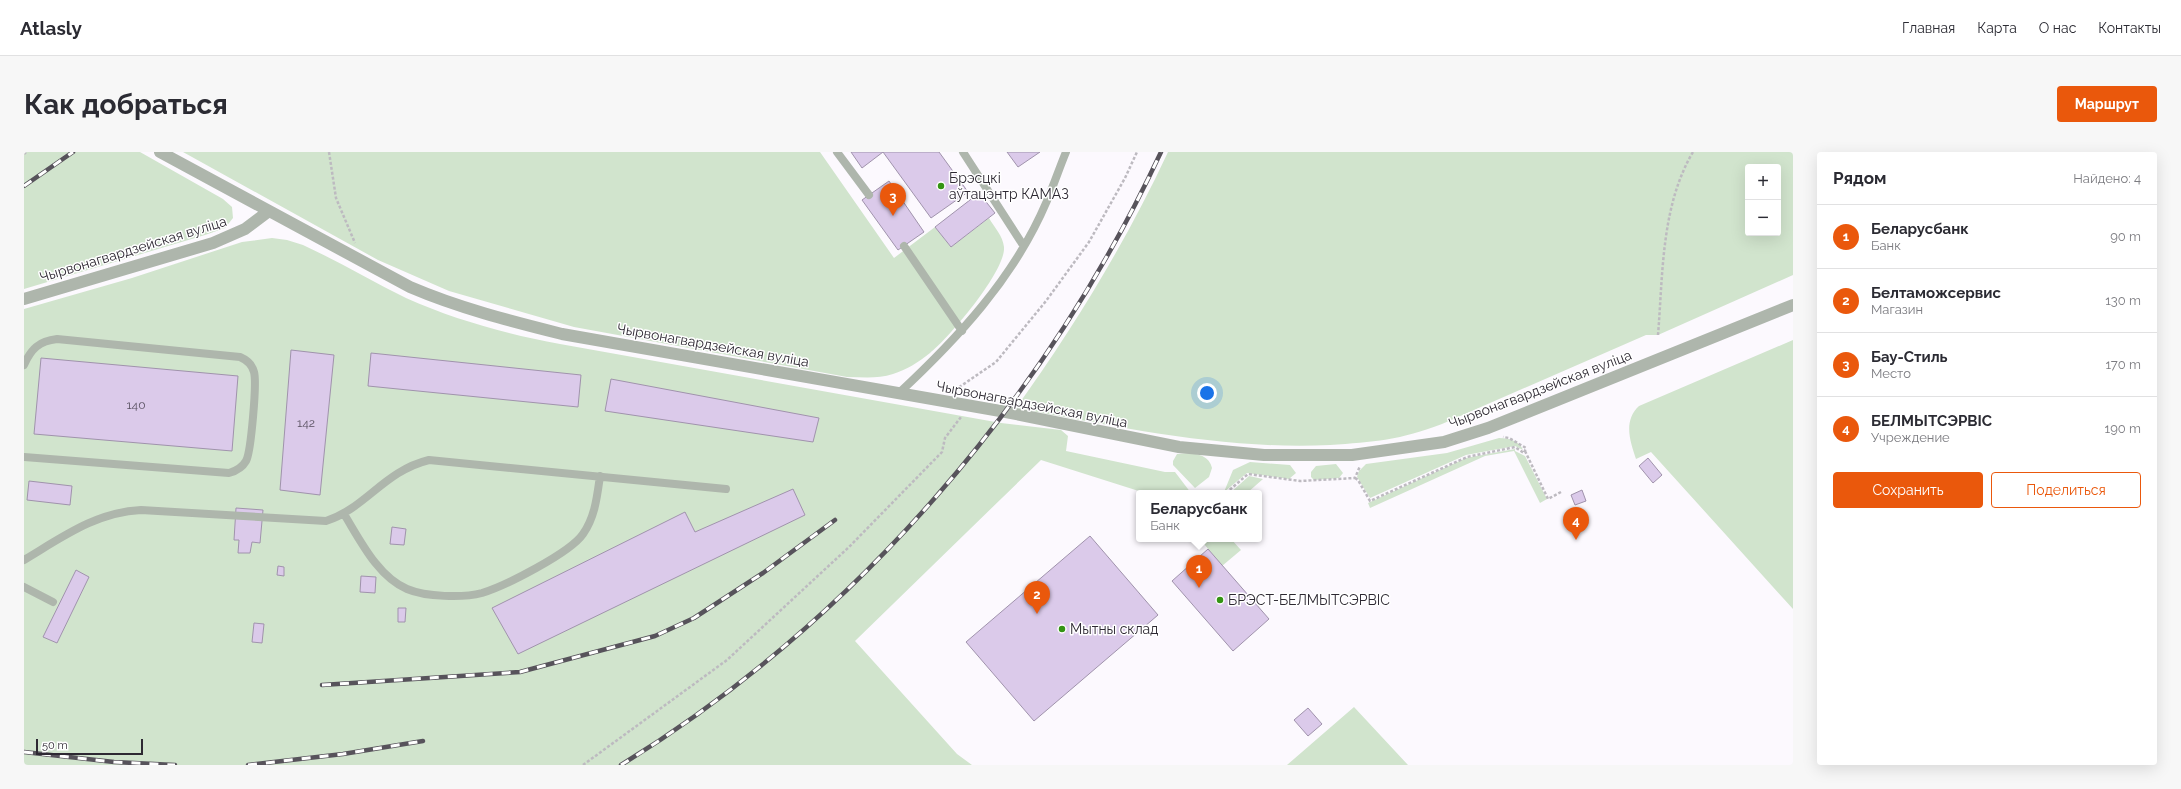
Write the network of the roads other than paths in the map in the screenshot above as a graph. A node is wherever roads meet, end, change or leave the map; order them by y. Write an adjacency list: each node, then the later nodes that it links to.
1 (160, 152): 6 (street, Чырвонагвардзейская вуліца)
2 (837, 152): 5 (lane)
3 (963, 152): 7 (lane)
4 (1066, 152): 7 (lane)
5 (869, 195)
6 (269, 211): 9 (street, Чырвонагвардзейская вуліца); 13 (street, Чырвонагвардзейская вуліца)
7 (1024, 245): 11 (lane)
8 (904, 246): 11 (lane)
9 (24, 299)
10 (1793, 305): 13 (street, Чырвонагвардзейская вуліца)
11 (962, 331): 13 (lane)
12 (24, 364): 14 (lane)
13 (899, 393)
14 (24, 457)
15 (600, 476): 16 (lane); 17 (lane); 17 (lane)
16 (726, 489)
17 (344, 514): 18 (lane)
18 (24, 560)
19 (24, 587): 20 (lane)
20 (53, 602)

